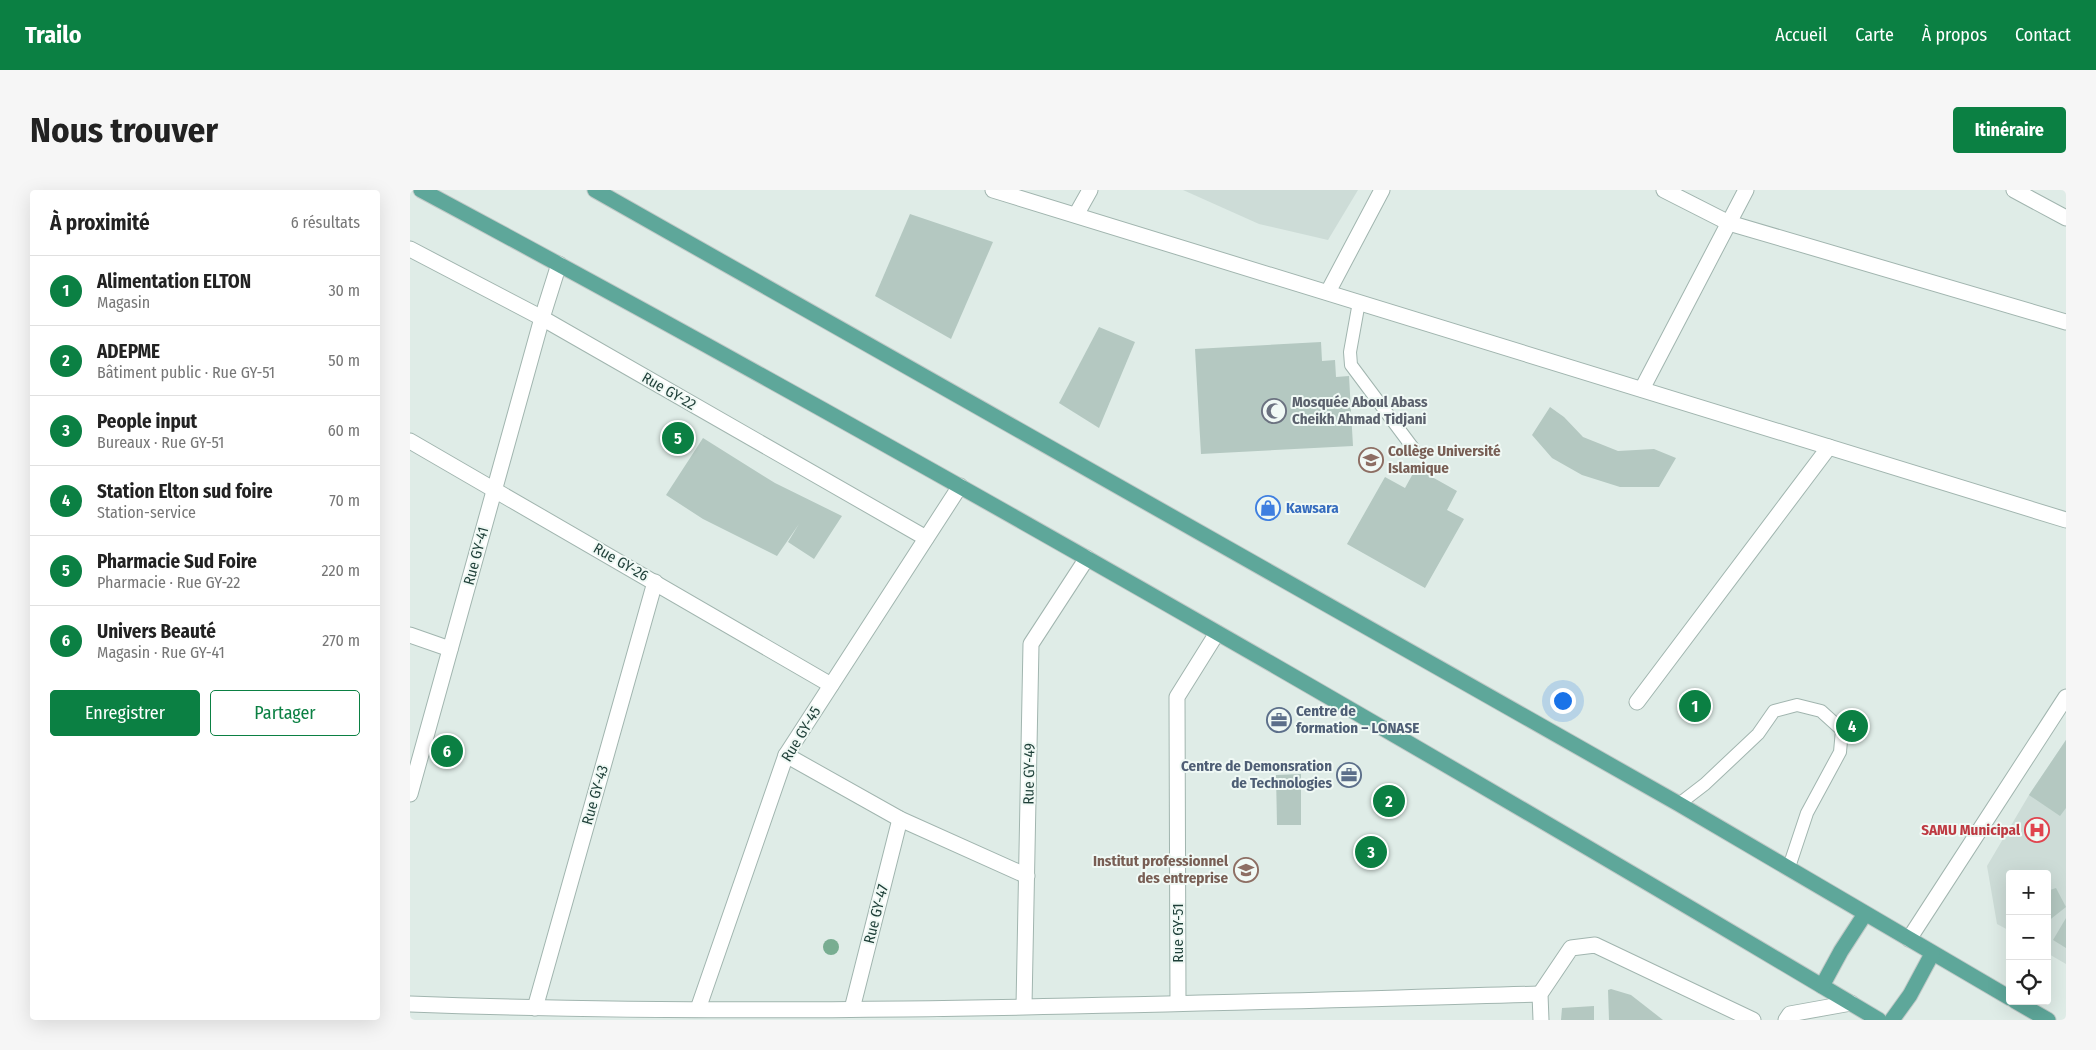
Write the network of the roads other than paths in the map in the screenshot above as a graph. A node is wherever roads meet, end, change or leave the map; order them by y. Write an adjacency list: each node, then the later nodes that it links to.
1 (421, 190): 13 (main road)
2 (595, 190): 36 (main road)
3 (993, 190): 9 (street)
4 (1090, 190): 9 (street)
5 (1382, 190): 14 (street)
6 (1664, 190): 11 (street)
7 (1746, 190): 11 (street)
8 (2014, 190): 10 (street)
9 (1076, 215): 14 (street)
10 (2066, 218)
11 (1729, 223): 17 (street); 18 (street)
12 (410, 249): 16 (street, Rue GY-22)
13 (559, 264): 16 (street, Rue GY-41); 22 (main road)
14 (1328, 292): 15 (street)
15 (1359, 302): 18 (street); 21 (lane)
16 (542, 318): 23 (street, Rue GY-41); 25 (street, Rue GY-22)
17 (2066, 322)
18 (1642, 389): 20 (street)
19 (410, 440): 23 (street, Rue GY-26)
20 (1829, 447): 24 (street); 33 (street)
21 (1413, 448)
22 (960, 486): 25 (street, Rue GY-45); 26 (main road)
23 (494, 488): 27 (street, Rue GY-26); 30 (street, Rue GY-41)
24 (2066, 520)
25 (926, 538): 31 (street, Rue GY-45)
26 (1087, 558): 28 (main road); 39 (street, Rue GY-49)
27 (655, 582): 31 (street, Rue GY-26); 51 (street, Rue GY-43)
28 (1217, 633): 43 (main road); 47 (street, Rue GY-51)
29 (410, 635): 30 (street)
30 (450, 649): 35 (street, Rue GY-41)
31 (831, 685): 34 (street, Rue GY-45)
32 (2066, 697): 41 (street)
33 (1637, 702)
34 (786, 755): 37 (street); 52 (street, Rue GY-45)
35 (410, 794)
36 (1679, 804): 38 (main road); 38 (lane)
37 (900, 819): 39 (street); 53 (street, Rue GY-47)
38 (1789, 868): 40 (main road)
39 (1027, 876): 50 (street, Rue GY-49)
40 (1865, 914): 41 (main road); 43 (main road)
41 (1910, 939): 42 (main road)
42 (1932, 954): 45 (main road); 58 (main road)
43 (1822, 986): 48 (main road)
44 (1540, 994): 47 (street); 54 (street); 55 (street)
45 (2006, 996)
46 (410, 1004): 51 (street)
47 (1178, 1004): 50 (street)
48 (1851, 1004): 56 (street); 57 (main road)
49 (2022, 1005): 59 (main road)
50 (1024, 1006): 53 (street)
51 (535, 1008): 52 (street)
52 (698, 1009): 53 (street)
53 (852, 1009)
54 (1541, 1020)
55 (1753, 1020)
56 (1786, 1020)
57 (1879, 1020)
58 (1892, 1020)
59 (2048, 1020)

